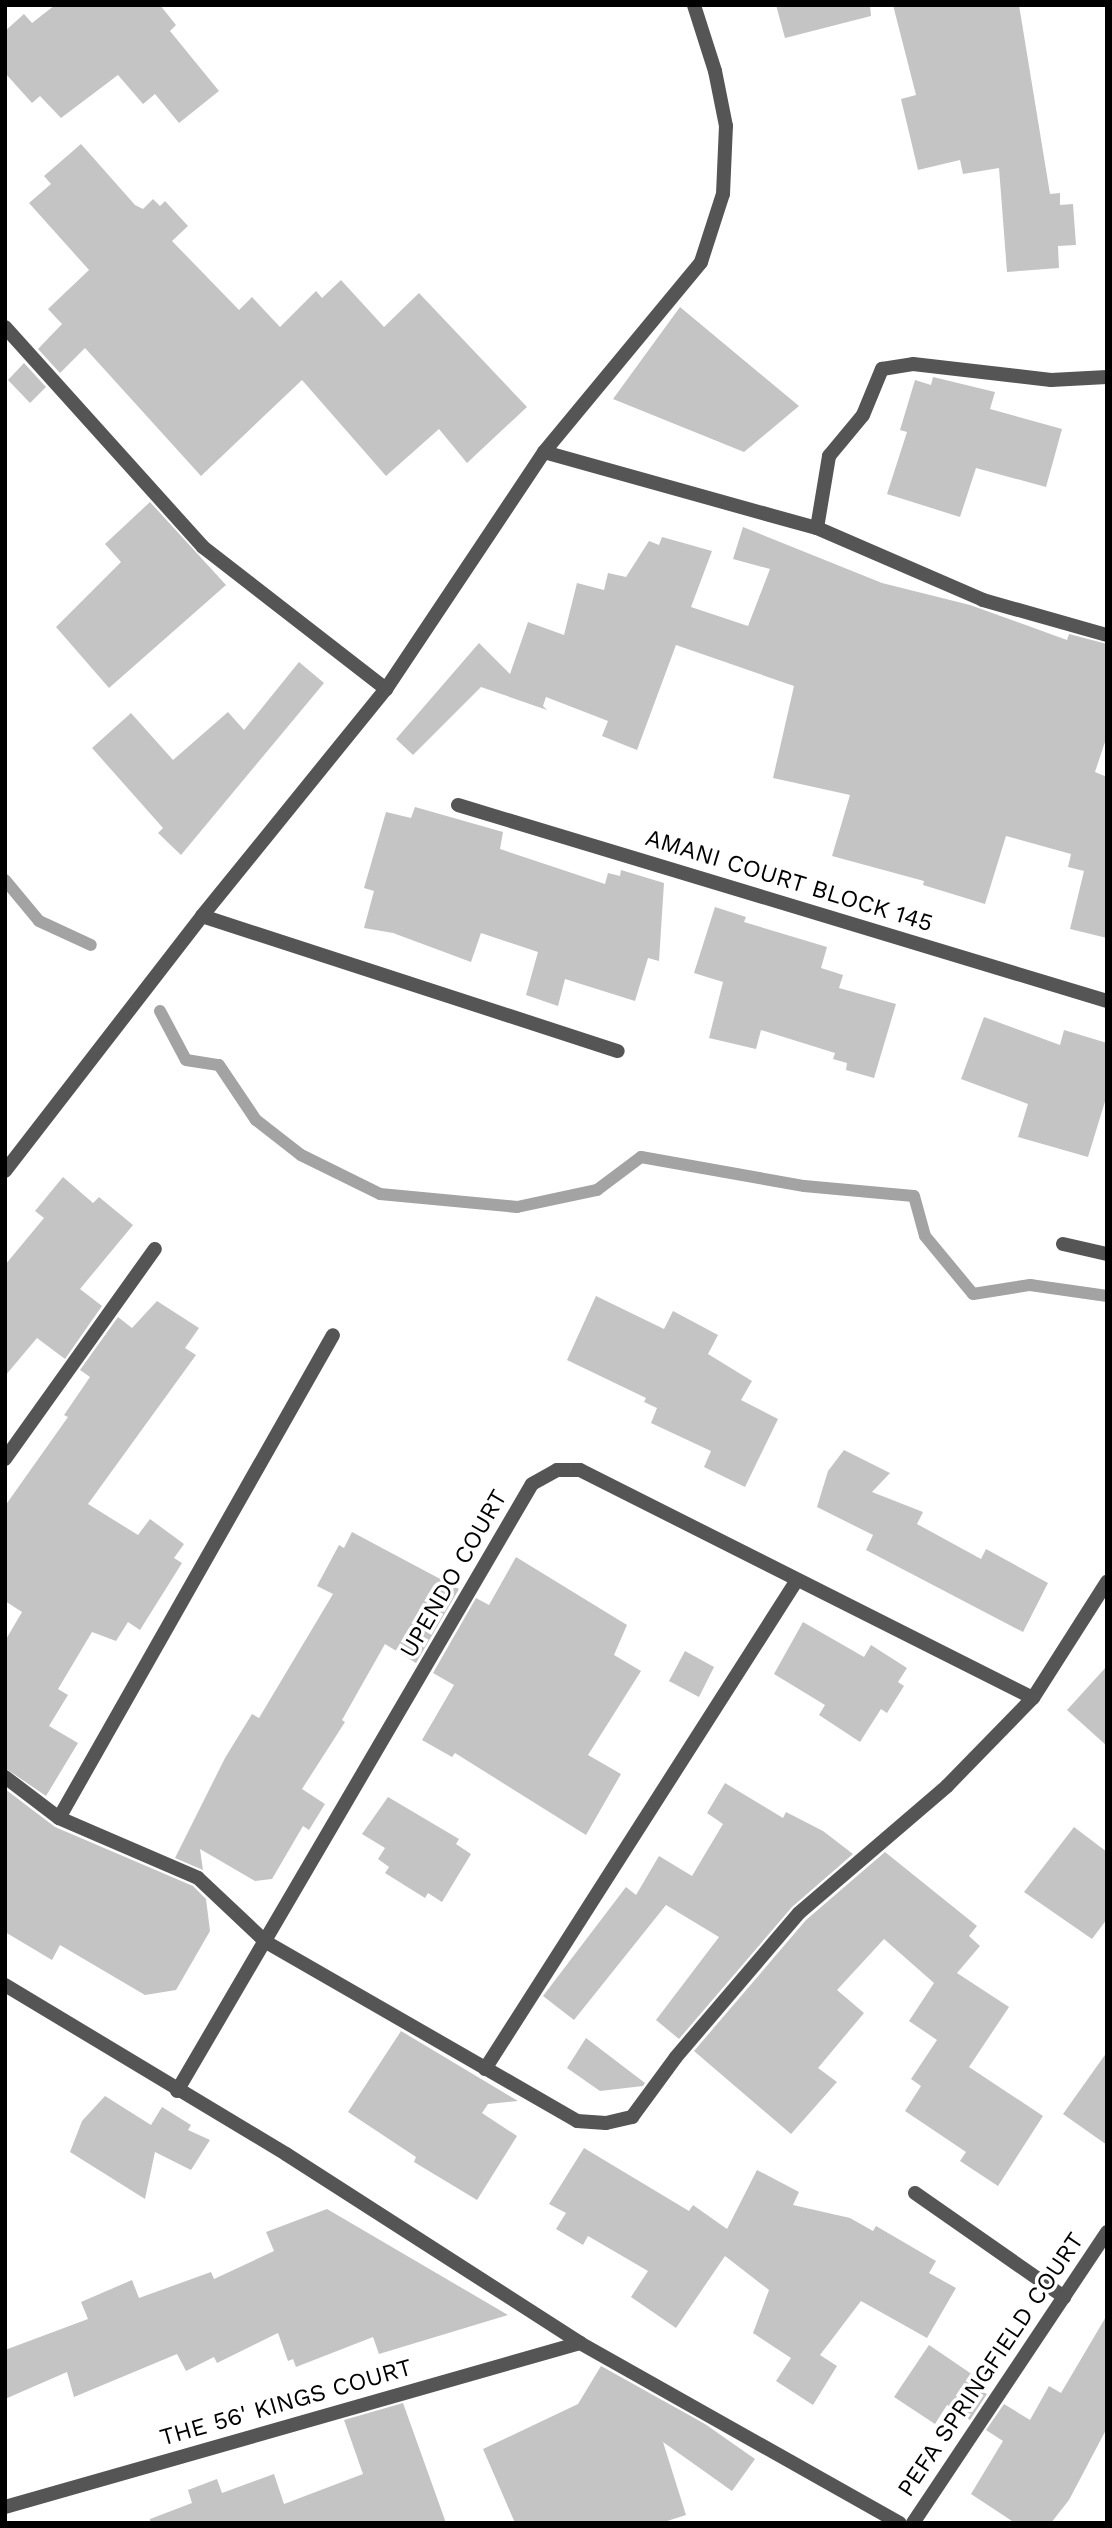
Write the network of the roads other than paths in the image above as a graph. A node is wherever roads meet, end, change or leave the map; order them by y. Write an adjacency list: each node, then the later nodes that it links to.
1 (694, 5): 4 (street)
2 (5, 327): 7 (street)
3 (1107, 377): 5 (street)
4 (544, 452): 5 (street); 7 (street)
5 (817, 528): 6 (street)
6 (1107, 635)
7 (386, 689): 9 (street)
8 (458, 805): 10 (street, AMANI COURT BLOCK 145)
9 (202, 916): 11 (street); 12 (street)
10 (1107, 1001)
11 (618, 1051)
12 (5, 1171)
13 (1063, 1244): 15 (street)
14 (155, 1249): 17 (street)
15 (1107, 1254)
16 (332, 1335): 22 (street)
17 (5, 1459)
18 (797, 1580): 20 (street, UPENDO COURT); 23 (street, UPENDO COURT); 25 (street)
19 (1107, 1582): 20 (street)
20 (1033, 1698): 25 (street)
21 (5, 1777): 22 (street)
22 (59, 1818): 23 (street)
23 (265, 1942): 25 (street); 26 (street, UPENDO COURT)
24 (5, 1985): 26 (street)
25 (485, 2068)
26 (177, 2091): 30 (street)
27 (915, 2193): 29 (street)
28 (1107, 2232): 29 (street, PEFA SPRINGFIELD COURT)
29 (1063, 2297): 33 (street, PEFA SPRINGFIELD COURT)
30 (580, 2343): 31 (street, THE 56' KINGS COURT); 32 (street)
31 (5, 2507)
32 (900, 2523)
33 (913, 2523)

